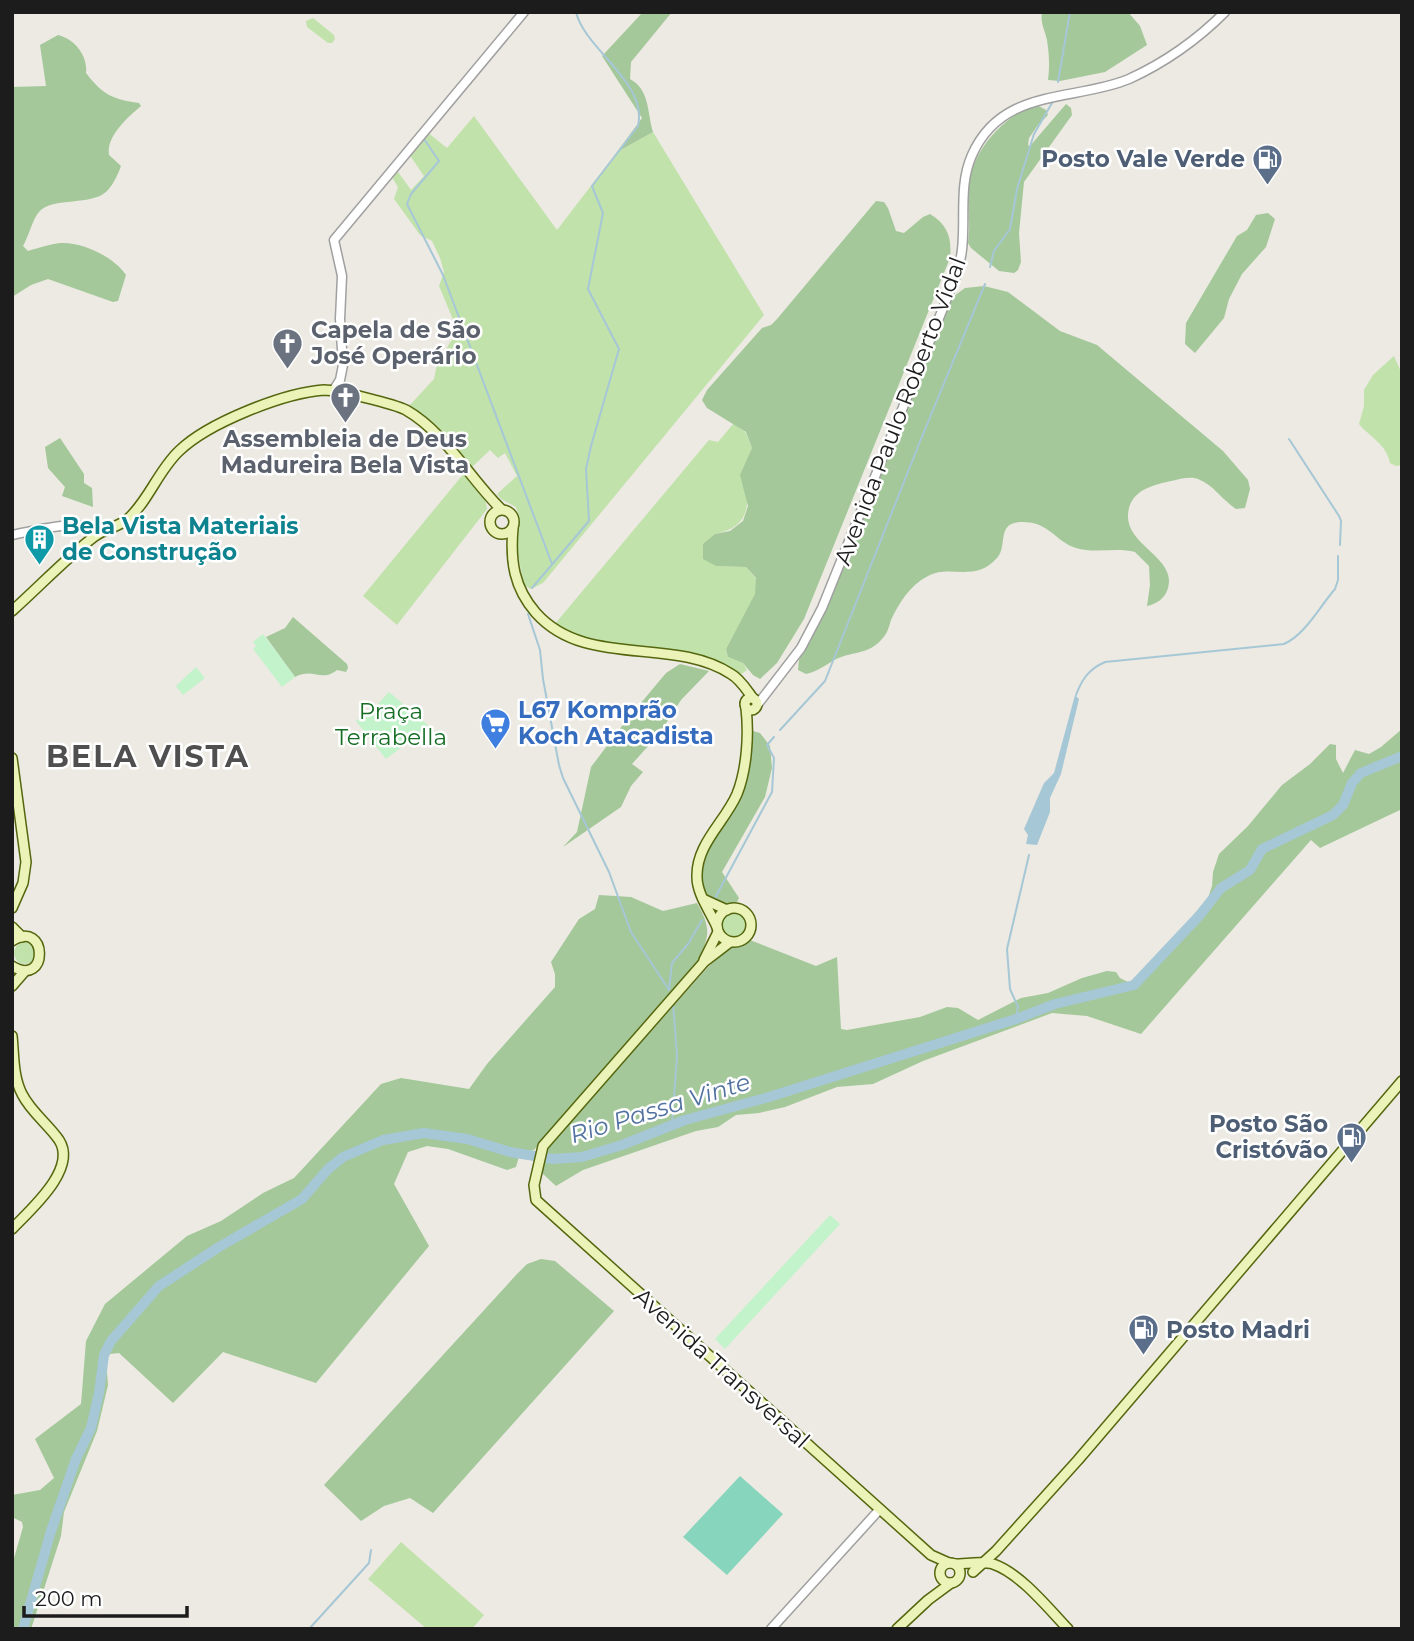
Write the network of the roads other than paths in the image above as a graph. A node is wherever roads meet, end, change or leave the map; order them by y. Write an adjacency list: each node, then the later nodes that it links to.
1 (524, 12): 3 (street)
2 (1225, 12): 13 (street, Avenida Paulo Roberto Vidal)
3 (333, 391): 4 (main road); 8 (main road)
4 (489, 498): 5 (main road); 6 (main road)
5 (501, 509): 6 (main road); 7 (main road)
6 (492, 516): 9 (main road)
7 (513, 528): 9 (main road); 11 (main road)
8 (103, 531): 10 (street); 12 (main road)
9 (501, 534): 11 (main road)
10 (12, 535)
11 (511, 549): 13 (main road)
12 (12, 611)
13 (753, 702): 15 (main road)
14 (12, 758): 16 (main road)
15 (703, 899): 17 (main road); 19 (main road)
16 (12, 908)
17 (727, 910): 19 (main road); 22 (main road)
18 (12, 927): 20 (main road)
19 (717, 930): 22 (main road); 23 (main road)
20 (22, 937): 21 (main road); 25 (main road)
21 (12, 941)
22 (730, 942): 23 (main road)
23 (704, 962): 30 (main road, Avenida Transversal)
24 (12, 966): 25 (main road)
25 (25, 971): 26 (main road)
26 (12, 986)
27 (12, 1036): 29 (main road)
28 (1402, 1081): 32 (main road)
29 (12, 1229)
30 (880, 1509): 31 (main road, Avenida Transversal); 39 (street)
31 (931, 1555): 33 (main road, Avenida Transversal); 36 (main road, Avenida Transversal)
32 (987, 1560): 33 (main road); 34 (main road); 35 (main road)
33 (951, 1563): 36 (main road); 37 (main road)
34 (973, 1572): 35 (main road); 37 (main road)
35 (1008, 1574): 41 (main road)
36 (940, 1575): 37 (main road); 38 (main road)
37 (955, 1581): 38 (main road)
38 (928, 1600): 40 (main road)
39 (772, 1629)
40 (897, 1629)
41 (1068, 1629)

